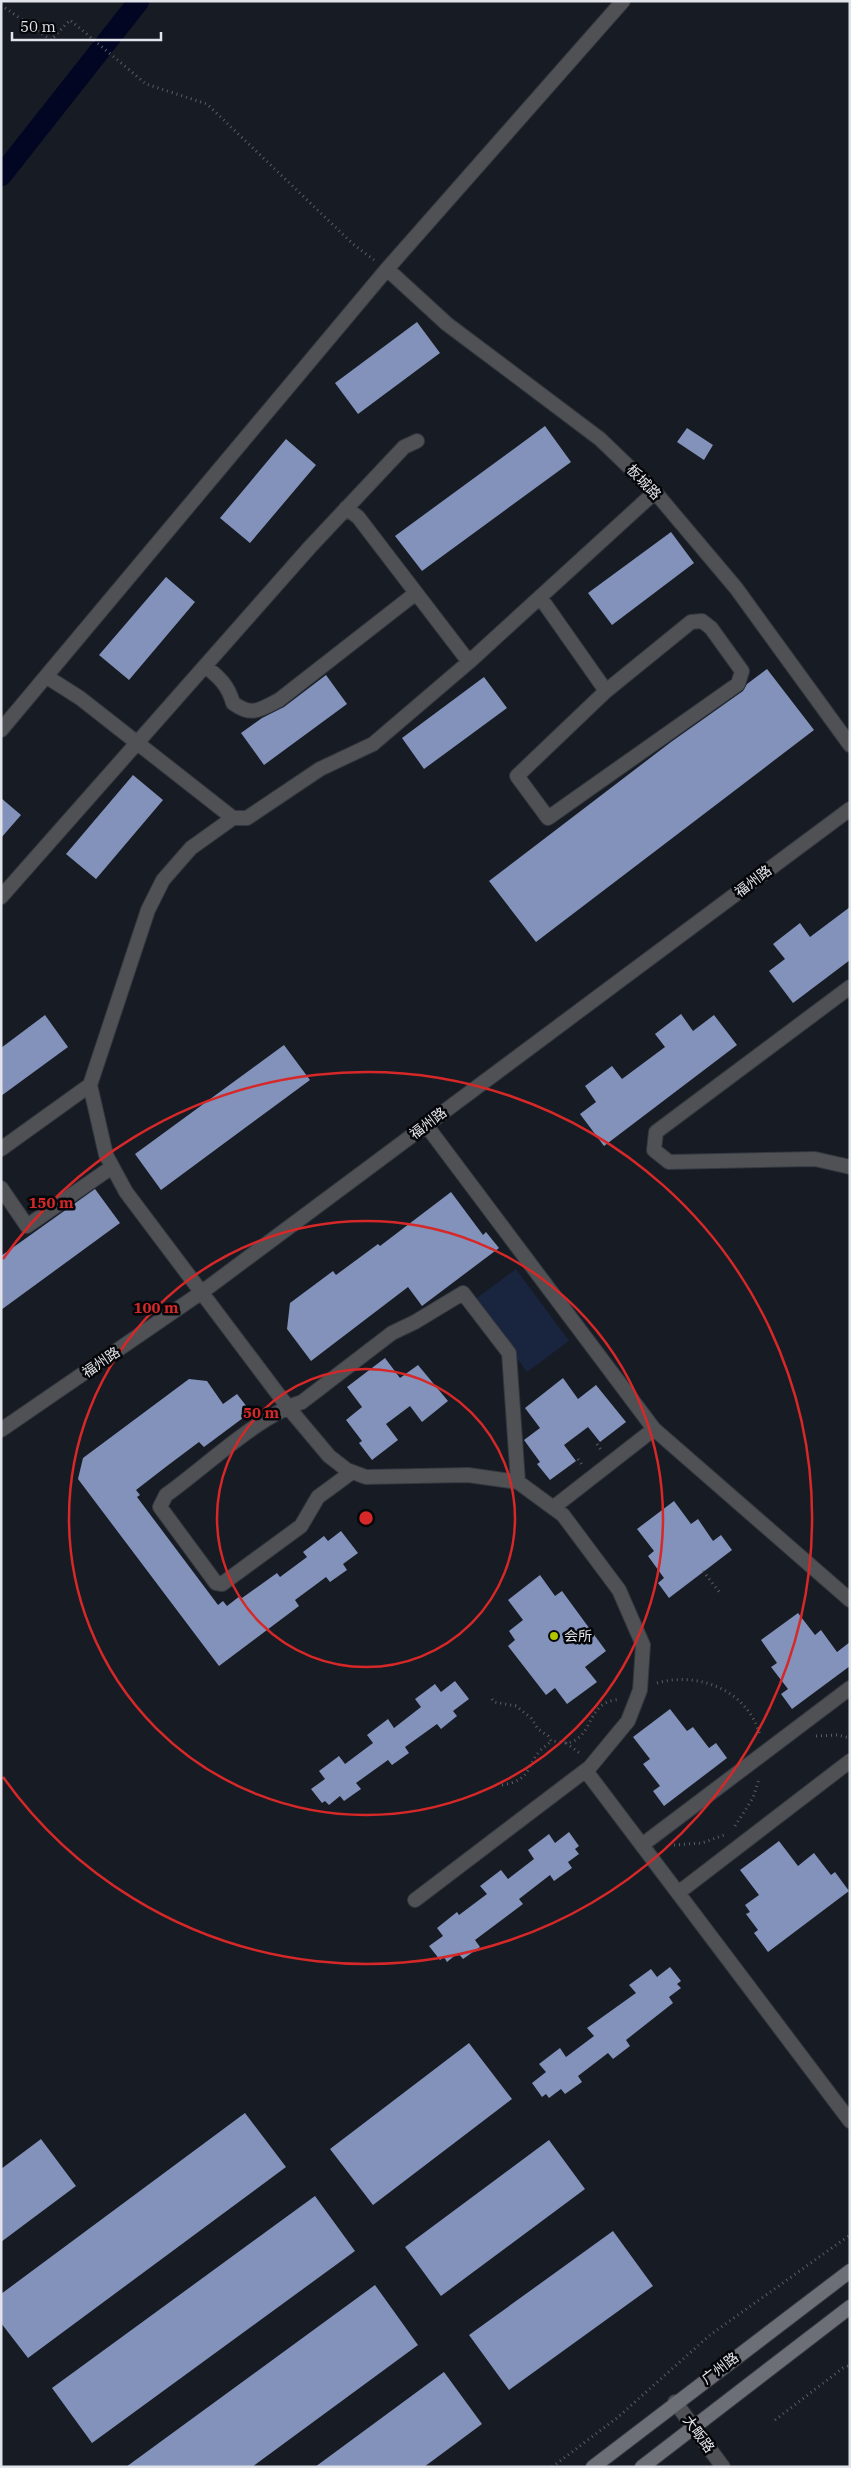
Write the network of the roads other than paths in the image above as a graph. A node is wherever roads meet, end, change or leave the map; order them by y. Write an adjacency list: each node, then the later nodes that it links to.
1 (623, 1): 2 (street)
2 (387, 269): 4 (street, 板城路); 10 (street)
3 (417, 441): 5 (street)
4 (655, 492): 7 (street); 14 (street, 板城路)
5 (346, 508): 6 (street); 9 (street)
6 (416, 592): 8 (street); 9 (street)
7 (540, 597): 8 (street); 11 (street)
8 (469, 662): 16 (street)
9 (205, 666): 13 (street)
10 (47, 677): 12 (street); 13 (street)
11 (606, 690): 11 (street)
12 (1, 730)
13 (137, 743): 16 (street); 17 (street)
14 (850, 745)
15 (850, 809): 20 (street, 福州路)
16 (233, 818): 19 (street)
17 (1, 897)
18 (850, 987): 23 (street)
19 (90, 1085): 21 (street); 22 (street)
20 (426, 1125): 25 (street, 福州路); 28 (street)
21 (1, 1150)
22 (112, 1167): 24 (street); 25 (street)
23 (850, 1167)
24 (1, 1188)
25 (202, 1292): 26 (street); 27 (street, 福州路)
26 (287, 1406): 29 (street); 29 (street); 30 (street)
27 (1, 1430)
28 (654, 1430): 31 (street); 32 (street)
29 (352, 1472): 30 (street)
30 (518, 1482): 31 (street)
31 (554, 1507): 35 (street)
32 (850, 1600)
33 (850, 1688): 36 (street)
34 (850, 1761): 37 (street)
35 (586, 1771): 36 (street); 38 (street)
36 (642, 1845): 37 (street)
37 (678, 1893): 39 (street)
38 (415, 1900)
39 (850, 2121)
40 (850, 2271): 42 (main road, 广州路)
41 (850, 2307): 43 (main road)
42 (675, 2402): 43 (street, 大畈路); 44 (main road, 广州路)
43 (694, 2427): 45 (main road); 46 (street, 大畈路)
44 (593, 2467)
45 (642, 2467)
46 (723, 2467)

